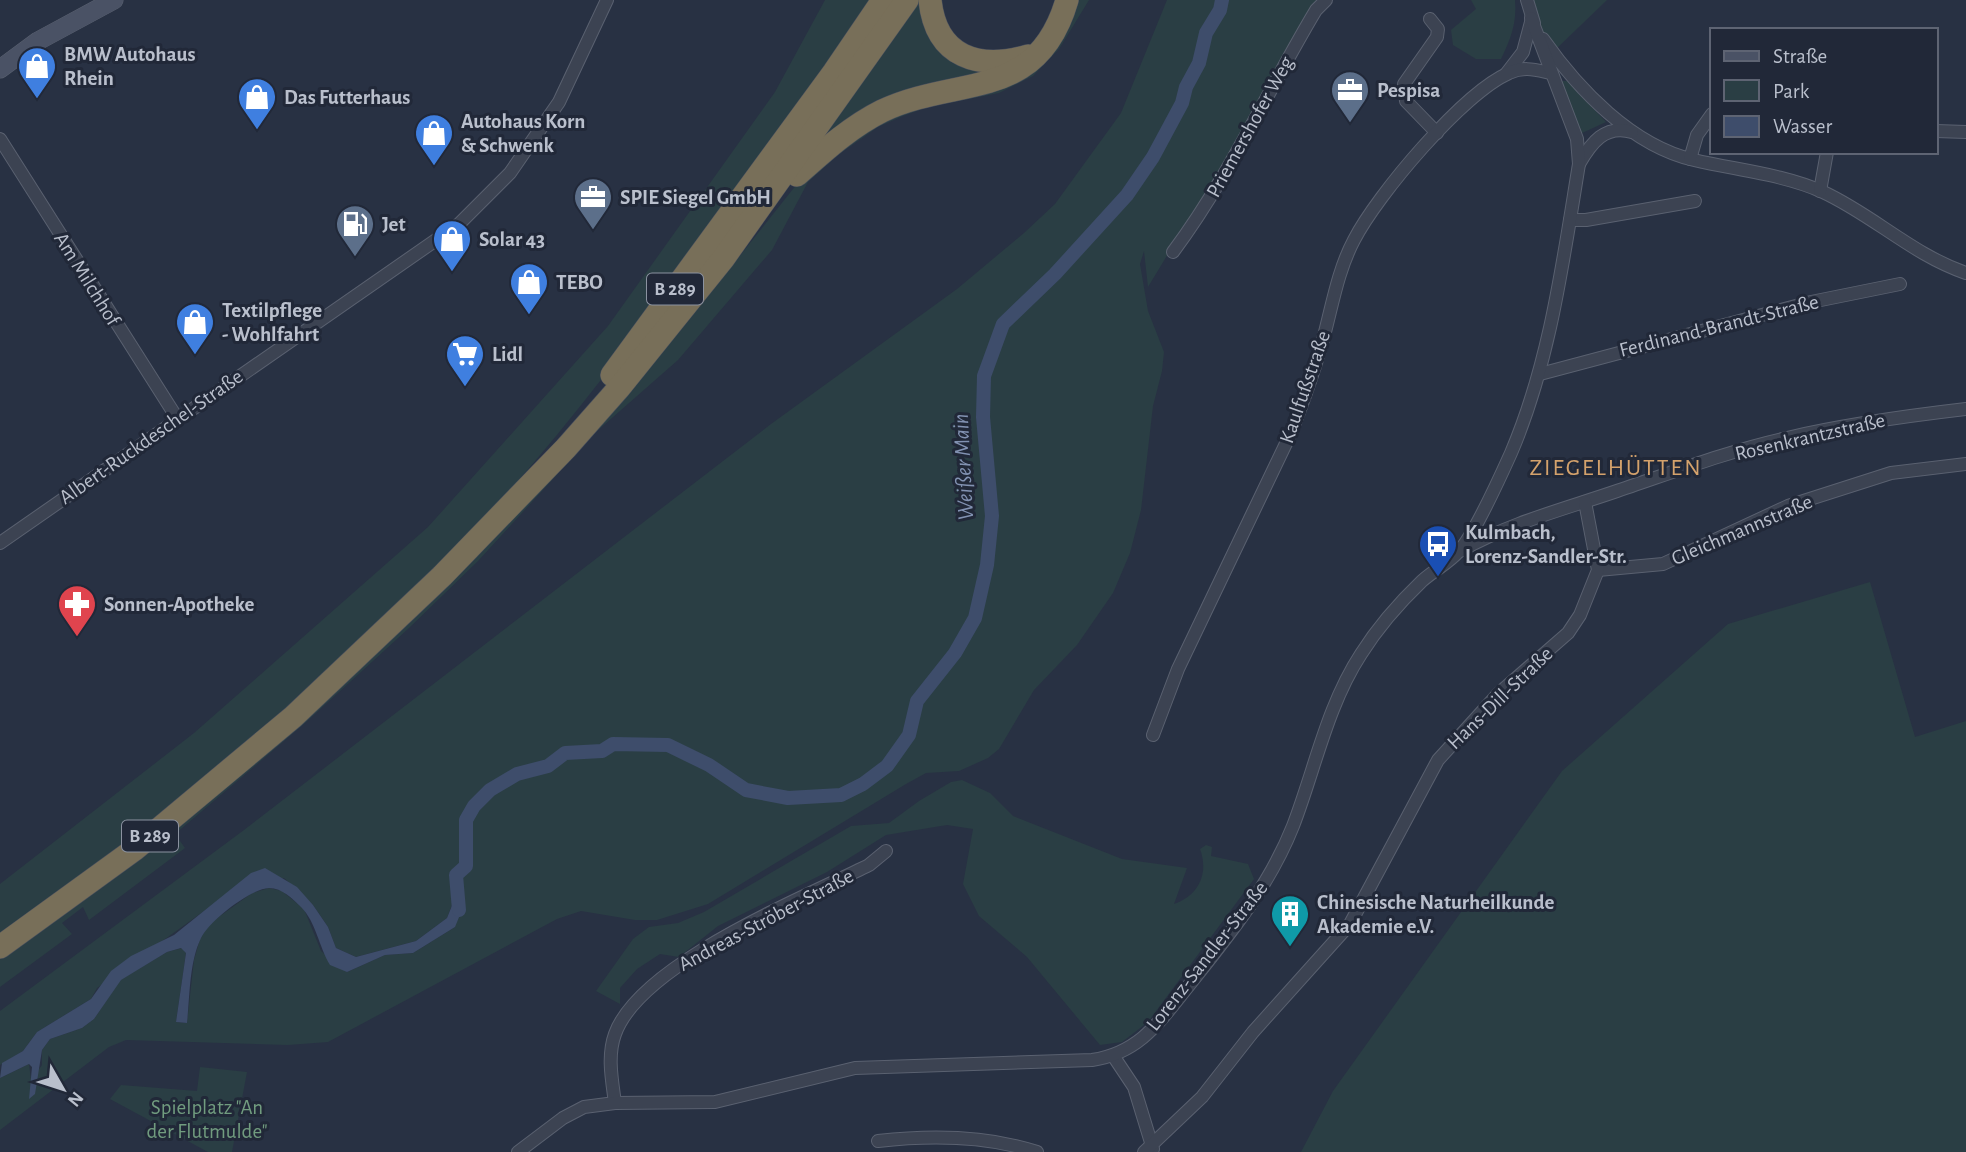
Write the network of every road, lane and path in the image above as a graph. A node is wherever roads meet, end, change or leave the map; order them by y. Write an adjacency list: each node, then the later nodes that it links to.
1 (114, 0): 13 (street)
2 (607, 0): 34 (street, Albert-Ruckdeschel-Straße)
3 (883, 0): 36 (highway, B 289)
4 (907, 0): 27 (highway, B 289)
5 (930, 0): 11 (highway)
6 (1067, 0): 11 (highway)
7 (1326, 0): 29 (street, Priemershofer Weg)
8 (1527, 0): 9 (street)
9 (1531, 18): 12 (street); 14 (street, Lorenz-Sandler-Straße); 15 (street, Kaulfußstraße)
10 (1430, 19): 18 (street)
11 (1038, 54): 27 (highway)
12 (1560, 61): 14 (street); 20 (street)
13 (0, 68)
14 (1551, 73): 15 (street, Kaulfußstraße); 24 (street, Lorenz-Sandler-Straße)
15 (1505, 75): 18 (street, Kaulfußstraße)
16 (1710, 117): 23 (street)
17 (1938, 131): 19 (street)
18 (1437, 132): 41 (street, Kaulfußstraße)
19 (1966, 132)
20 (1636, 133): 23 (street); 24 (street, Lorenz-Sandler-Straße)
21 (0, 139): 34 (street, Am Milchhof)
22 (1827, 154): 25 (street)
23 (1690, 159): 25 (street)
24 (1579, 164): 28 (street, Lorenz-Sandler-Straße)
25 (1820, 191): 30 (street)
26 (1695, 201): 28 (street)
27 (766, 203): 36 (highway, B 289)
28 (1570, 219): 32 (street, Lorenz-Sandler-Straße)
29 (1173, 252)
30 (1966, 273)
31 (1900, 284): 32 (street, Ferdinand-Brandt-Straße)
32 (1540, 374): 39 (street, Lorenz-Sandler-Straße)
33 (1966, 409): 37 (street, Rosenkrantzstraße)
34 (177, 418): 38 (street, Albert-Ruckdeschel-Straße)
35 (1966, 464): 40 (street, Gleichmannstraße)
36 (511, 502): 43 (highway, B 289)
37 (1585, 502): 39 (street, Rosenkrantzstraße); 40 (street)
38 (0, 543)
39 (1460, 551): 44 (street, Lorenz-Sandler-Straße)
40 (1598, 570): 47 (street, Hans-Dill-Straße)
41 (1153, 735)
42 (886, 851): 45 (street, Andreas-Ströber-Straße)
43 (0, 947)
44 (1114, 1057): 45 (street); 47 (street)
45 (615, 1103): 48 (street)
46 (878, 1141): 49 (street)
47 (1153, 1147): 50 (street, Hans-Dill-Straße)
48 (518, 1152)
49 (1037, 1152)
50 (1144, 1152)

